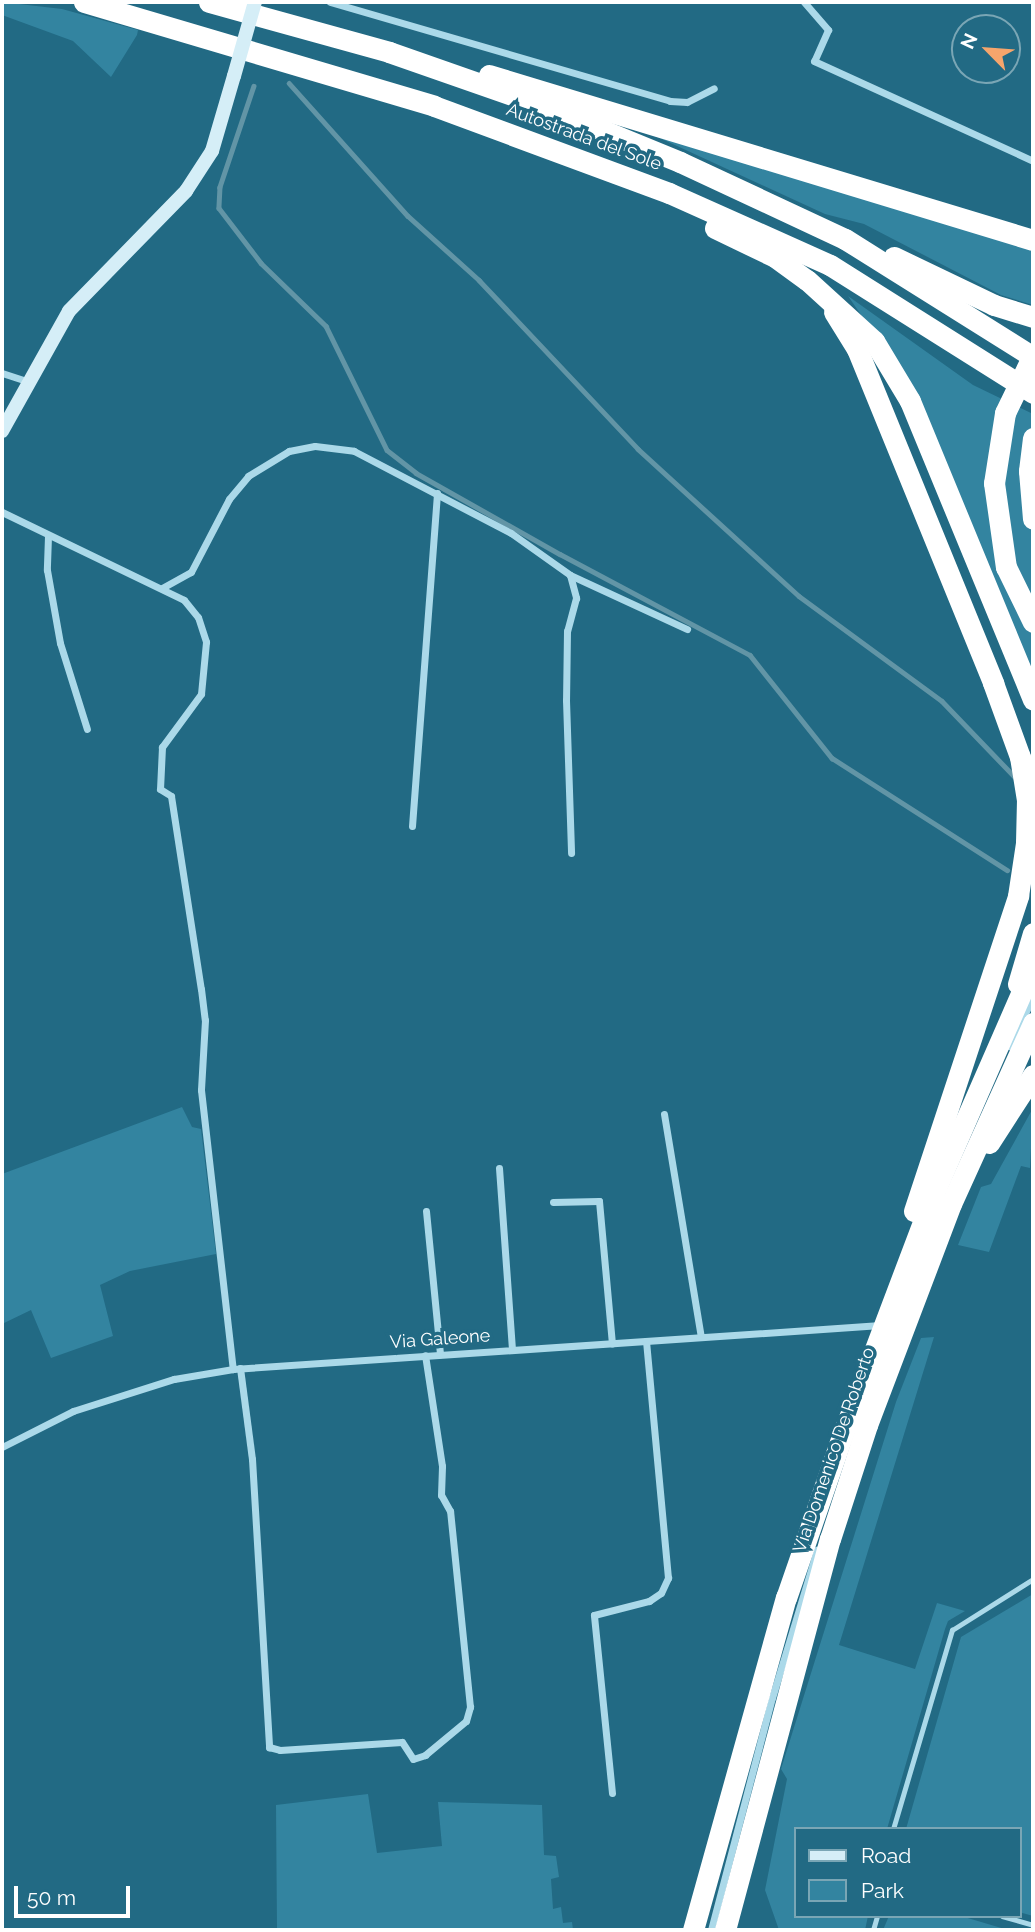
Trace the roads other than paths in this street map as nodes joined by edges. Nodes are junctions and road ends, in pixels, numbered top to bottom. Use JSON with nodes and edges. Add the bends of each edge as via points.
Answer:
{"nodes":[{"id":1,"x":84,"y":2,"type":"edge"},
{"id":2,"x":209,"y":2,"type":"edge"},
{"id":3,"x":255,"y":2,"type":"edge"},
{"id":4,"x":330,"y":2,"type":"edge"},
{"id":5,"x":804,"y":2,"type":"edge"},
{"id":6,"x":388,"y":52,"type":"junction"},
{"id":7,"x":714,"y":88,"type":"dead end"},
{"id":8,"x":559,"y":151,"type":"junction"},
{"id":9,"x":1033,"y":160,"type":"edge"},
{"id":10,"x":845,"y":239,"type":"junction"},
{"id":11,"x":1032,"y":240,"type":"edge"},
{"id":12,"x":820,"y":290,"type":"junction"},
{"id":13,"x":1033,"y":317,"type":"edge"},
{"id":14,"x":1033,"y":356,"type":"edge"},
{"id":15,"x":2,"y":373,"type":"edge"},
{"id":16,"x":26,"y":381,"type":"junction"},
{"id":17,"x":1033,"y":393,"type":"edge"},
{"id":18,"x":2,"y":431,"type":"edge"},
{"id":19,"x":1033,"y":438,"type":"edge"},
{"id":20,"x":437,"y":493,"type":"junction"},
{"id":21,"x":2,"y":512,"type":"edge"},
{"id":22,"x":1033,"y":519,"type":"edge"},
{"id":23,"x":48,"y":536,"type":"junction"},
{"id":24,"x":570,"y":575,"type":"junction"},
{"id":25,"x":162,"y":588,"type":"junction"},
{"id":26,"x":1033,"y":622,"type":"edge"},
{"id":27,"x":687,"y":629,"type":"dead end"},
{"id":28,"x":1033,"y":700,"type":"edge"},
{"id":29,"x":87,"y":729,"type":"dead end"},
{"id":30,"x":412,"y":826,"type":"dead end"},
{"id":31,"x":571,"y":853,"type":"dead end"},
{"id":32,"x":1033,"y":933,"type":"edge"},
{"id":33,"x":1033,"y":966,"type":"edge"},
{"id":34,"x":1033,"y":997,"type":"edge"},
{"id":35,"x":1033,"y":1023,"type":"edge"},
{"id":36,"x":1004,"y":1032,"type":"junction"},
{"id":37,"x":1033,"y":1075,"type":"edge"},
{"id":38,"x":664,"y":1114,"type":"dead end"},
{"id":39,"x":499,"y":1168,"type":"dead end"},
{"id":40,"x":553,"y":1202,"type":"dead end"},
{"id":41,"x":951,"y":1204,"type":"junction"},
{"id":42,"x":426,"y":1211,"type":"dead end"},
{"id":43,"x":894,"y":1324,"type":"junction"},
{"id":44,"x":701,"y":1337,"type":"junction"},
{"id":45,"x":646,"y":1341,"type":"junction"},
{"id":46,"x":612,"y":1343,"type":"junction"},
{"id":47,"x":512,"y":1350,"type":"junction"},
{"id":48,"x":440,"y":1354,"type":"junction"},
{"id":49,"x":425,"y":1355,"type":"junction"},
{"id":50,"x":870,"y":1358,"type":"junction"},
{"id":51,"x":236,"y":1368,"type":"junction"},
{"id":52,"x":2,"y":1447,"type":"edge"},
{"id":53,"x":1033,"y":1579,"type":"edge"},
{"id":54,"x":612,"y":1793,"type":"dead end"},
{"id":55,"x":894,"y":1827,"type":"edge"},
{"id":56,"x":1009,"y":1918,"type":"edge"},
{"id":57,"x":1033,"y":1925,"type":"edge"},
{"id":58,"x":693,"y":1930,"type":"edge"},
{"id":59,"x":711,"y":1930,"type":"edge"},
{"id":60,"x":725,"y":1930,"type":"edge"}],
"edges":[{"from":1,"to":8,"type":"highway","name":"Autostrada del Sole","via":[[434,106]]},
{"from":2,"to":6,"type":"highway","name":"Autostrada del Sole"},
{"from":3,"to":16,"type":"street","bridge":true,"via":[[212,151],[186,191],[69,312]]},
{"from":4,"to":7,"type":"street","via":[[670,102],[687,102]]},
{"from":5,"to":9,"type":"street","via":[[828,30],[814,61]]},
{"from":6,"to":10,"type":"highway","name":"Autostrada del Sole","via":[[644,147]]},
{"from":6,"to":11,"type":"highway","via":[[521,82]]},
{"from":8,"to":12,"type":"highway","via":[[775,257]]},
{"from":8,"to":17,"type":"highway","name":"Autostrada del Sole","via":[[669,193],[830,265]]},
{"from":10,"to":13,"type":"highway","via":[[928,270],[994,305]]},
{"from":10,"to":14,"type":"highway","name":"Autostrada del Sole"},
{"from":12,"to":28,"type":"highway","via":[[874,341],[909,401]]},
{"from":12,"to":50,"type":"highway","bridge":true,"via":[[857,349],[993,683],[1020,757],[1027,800],[1018,896],[943,1112]]},
{"from":14,"to":26,"type":"highway","bridge":true,"via":[[1005,413],[994,483],[1006,567]]},
{"from":15,"to":16,"type":"street"},
{"from":16,"to":18,"type":"street"},
{"from":19,"to":22,"type":"highway","via":[[1029,471]]},
{"from":20,"to":24,"type":"street","via":[[511,533]]},
{"from":20,"to":25,"type":"street","via":[[354,451],[315,446],[289,451],[248,476],[229,499],[191,572]]},
{"from":20,"to":30,"type":"street"},
{"from":21,"to":23,"type":"street"},
{"from":23,"to":25,"type":"street"},
{"from":23,"to":29,"type":"street","via":[[47,570],[60,643]]},
{"from":24,"to":27,"type":"street"},
{"from":24,"to":31,"type":"street","via":[[576,598],[568,631],[566,699]]},
{"from":25,"to":51,"type":"street","via":[[184,600],[198,617],[206,642],[201,694],[162,747],[160,789],[171,796],[201,989],[205,1020],[201,1090]]},
{"from":32,"to":36,"type":"highway","bridge":true},
{"from":33,"to":36,"type":"highway","bridge":true},
{"from":34,"to":43,"type":"street","name":"Via Domenico De Roberto","via":[[925,1240]]},
{"from":35,"to":41,"type":"highway"},
{"from":36,"to":50,"type":"highway","bridge":true,"via":[[933,1195]]},
{"from":37,"to":41,"type":"highway"},
{"from":38,"to":44,"type":"street"},
{"from":39,"to":47,"type":"street"},
{"from":40,"to":46,"type":"street","via":[[599,1201]]},
{"from":41,"to":60,"type":"highway","via":[[867,1425],[830,1539]]},
{"from":42,"to":48,"type":"street"},
{"from":43,"to":44,"type":"street","name":"Via Galeone"},
{"from":43,"to":59,"type":"street","name":"Via Domenico De Roberto","via":[[800,1602]]},
{"from":44,"to":45,"type":"street","name":"Via Galeone"},
{"from":45,"to":46,"type":"street","name":"Via Galeone"},
{"from":45,"to":54,"type":"street","via":[[668,1578],[661,1593],[649,1601],[594,1615]]},
{"from":46,"to":47,"type":"street","name":"Via Galeone"},
{"from":47,"to":48,"type":"street","name":"Via Galeone"},
{"from":48,"to":49,"type":"street","name":"Via Galeone"},
{"from":49,"to":51,"type":"street","name":"Via Galeone"},
{"from":49,"to":51,"type":"street","via":[[442,1466],[441,1495],[450,1511],[470,1707],[466,1721],[425,1755],[413,1759],[402,1742],[280,1750],[267,1743],[252,1459]]},
{"from":50,"to":58,"type":"highway","bridge":true,"via":[[786,1598]]},
{"from":51,"to":52,"type":"street","name":"Via Galeone","via":[[173,1379],[73,1411]]},
{"from":53,"to":55,"type":"lane","via":[[952,1630]]},
{"from":56,"to":57,"type":"lane"}]}
